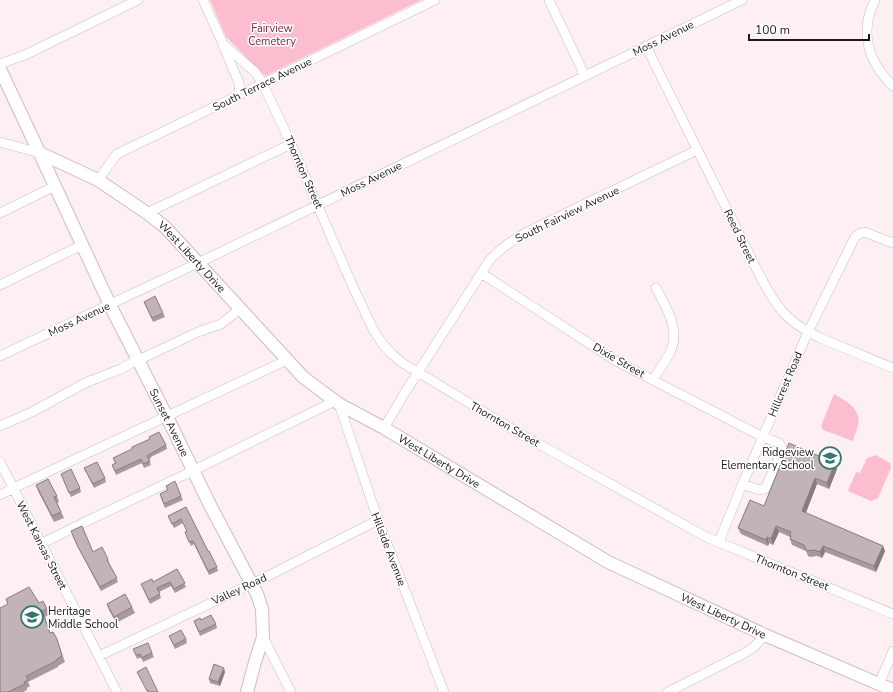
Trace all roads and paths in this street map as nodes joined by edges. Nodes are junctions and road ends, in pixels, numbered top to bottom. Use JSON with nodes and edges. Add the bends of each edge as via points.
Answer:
{"nodes":[{"id":1,"x":138,"y":0,"type":"edge"},
{"id":2,"x":203,"y":0,"type":"edge"},
{"id":3,"x":435,"y":0,"type":"edge"},
{"id":4,"x":549,"y":0,"type":"edge"},
{"id":5,"x":742,"y":0,"type":"edge"},
{"id":6,"x":875,"y":0,"type":"edge"},
{"id":7,"x":223,"y":44,"type":"junction"},
{"id":8,"x":646,"y":46,"type":"junction"},
{"id":9,"x":0,"y":64,"type":"edge"},
{"id":10,"x":0,"y":69,"type":"edge"},
{"id":11,"x":585,"y":76,"type":"junction"},
{"id":12,"x":263,"y":84,"type":"junction"},
{"id":13,"x":893,"y":86,"type":"edge"},
{"id":14,"x":240,"y":95,"type":"junction"},
{"id":15,"x":2,"y":143,"type":"edge"},
{"id":16,"x":292,"y":144,"type":"junction"},
{"id":17,"x":697,"y":150,"type":"junction"},
{"id":18,"x":40,"y":153,"type":"junction"},
{"id":19,"x":98,"y":180,"type":"junction"},
{"id":20,"x":55,"y":186,"type":"junction"},
{"id":21,"x":318,"y":205,"type":"junction"},
{"id":22,"x":0,"y":213,"type":"edge"},
{"id":23,"x":147,"y":213,"type":"junction"},
{"id":24,"x":893,"y":243,"type":"edge"},
{"id":25,"x":82,"y":245,"type":"junction"},
{"id":26,"x":198,"y":263,"type":"junction"},
{"id":27,"x":481,"y":273,"type":"junction"},
{"id":28,"x":0,"y":285,"type":"edge"},
{"id":29,"x":656,"y":288,"type":"dead end"},
{"id":30,"x":110,"y":305,"type":"junction"},
{"id":31,"x":240,"y":308,"type":"junction"},
{"id":32,"x":808,"y":332,"type":"junction"},
{"id":33,"x":0,"y":356,"type":"edge"},
{"id":34,"x":137,"y":360,"type":"junction"},
{"id":35,"x":287,"y":360,"type":"junction"},
{"id":36,"x":893,"y":368,"type":"edge"},
{"id":37,"x":418,"y":372,"type":"junction"},
{"id":38,"x":653,"y":380,"type":"junction"},
{"id":39,"x":337,"y":402,"type":"junction"},
{"id":40,"x":166,"y":416,"type":"junction"},
{"id":41,"x":0,"y":426,"type":"edge"},
{"id":42,"x":384,"y":428,"type":"junction"},
{"id":43,"x":763,"y":437,"type":"junction"},
{"id":44,"x":0,"y":462,"type":"edge"},
{"id":45,"x":192,"y":471,"type":"junction"},
{"id":46,"x":743,"y":484,"type":"junction"},
{"id":47,"x":13,"y":488,"type":"junction"},
{"id":48,"x":0,"y":495,"type":"edge"},
{"id":49,"x":378,"y":520,"type":"junction"},
{"id":50,"x":41,"y":542,"type":"junction"},
{"id":51,"x":719,"y":542,"type":"junction"},
{"id":52,"x":251,"y":584,"type":"junction"},
{"id":53,"x":893,"y":614,"type":"edge"},
{"id":54,"x":765,"y":635,"type":"junction"},
{"id":55,"x":263,"y":637,"type":"junction"},
{"id":56,"x":893,"y":651,"type":"edge"},
{"id":57,"x":99,"y":656,"type":"junction"},
{"id":58,"x":879,"y":684,"type":"junction"},
{"id":59,"x":893,"y":690,"type":"edge"},
{"id":60,"x":117,"y":692,"type":"edge"},
{"id":61,"x":247,"y":692,"type":"edge"},
{"id":62,"x":291,"y":692,"type":"edge"},
{"id":63,"x":444,"y":692,"type":"edge"},
{"id":64,"x":668,"y":692,"type":"edge"}],
"edges":[{"from":1,"to":9,"type":"street","via":[[27,54]]},
{"from":2,"to":7,"type":"street"},
{"from":3,"to":12,"type":"street","name":"South Terrace Avenue"},
{"from":4,"to":11,"type":"street"},
{"from":5,"to":8,"type":"street","name":"Moss Avenue"},
{"from":6,"to":13,"type":"street","via":[[868,20],[868,42],[879,71]]},
{"from":7,"to":12,"type":"street","name":"Thornton Street","via":[[256,72]]},
{"from":7,"to":14,"type":"street","via":[[239,83]]},
{"from":8,"to":11,"type":"street","name":"Moss Avenue"},
{"from":8,"to":17,"type":"street","name":"Reed Street"},
{"from":10,"to":18,"type":"main road","name":"Sunset Avenue"},
{"from":11,"to":21,"type":"street","name":"Moss Avenue"},
{"from":12,"to":14,"type":"street","name":"South Terrace Avenue"},
{"from":12,"to":16,"type":"street","name":"Thornton Street"},
{"from":14,"to":19,"type":"street","name":"South Terrace Avenue","via":[[117,154]]},
{"from":15,"to":18,"type":"street"},
{"from":16,"to":21,"type":"street","name":"Thornton Street"},
{"from":16,"to":23,"type":"street"},
{"from":17,"to":27,"type":"street","name":"South Fairview Avenue","via":[[526,232],[497,252]]},
{"from":17,"to":32,"type":"street","name":"Reed Street","via":[[770,296],[787,316]]},
{"from":18,"to":19,"type":"main road","name":"West Liberty Drive"},
{"from":18,"to":20,"type":"main road","name":"Sunset Avenue"},
{"from":19,"to":23,"type":"main road","name":"West Liberty Drive"},
{"from":20,"to":22,"type":"street"},
{"from":20,"to":25,"type":"main road","name":"Sunset Avenue"},
{"from":21,"to":26,"type":"street","name":"Moss Avenue"},
{"from":21,"to":37,"type":"street","name":"Thornton Street","via":[[374,331],[392,354]]},
{"from":23,"to":26,"type":"main road","name":"West Liberty Drive","via":[[165,227]]},
{"from":24,"to":32,"type":"street","name":"Hillcrest Road","via":[[864,232],[855,237]]},
{"from":25,"to":28,"type":"street"},
{"from":25,"to":30,"type":"main road","name":"Sunset Avenue"},
{"from":26,"to":30,"type":"street","name":"Moss Avenue"},
{"from":26,"to":31,"type":"main road","name":"West Liberty Drive"},
{"from":27,"to":37,"type":"street","name":"South Fairview Avenue"},
{"from":27,"to":38,"type":"street","name":"Dixie Street","via":[[616,361]]},
{"from":29,"to":38,"type":"street","via":[[671,318],[674,340]]},
{"from":30,"to":33,"type":"street","name":"Moss Avenue"},
{"from":30,"to":34,"type":"main road","name":"Sunset Avenue"},
{"from":31,"to":34,"type":"street","via":[[221,324]]},
{"from":31,"to":35,"type":"main road","name":"West Liberty Drive"},
{"from":32,"to":36,"type":"street","name":"Reed Street"},
{"from":32,"to":43,"type":"street","name":"Hillcrest Road"},
{"from":34,"to":40,"type":"main road","name":"Sunset Avenue"},
{"from":34,"to":41,"type":"street"},
{"from":35,"to":39,"type":"main road","name":"West Liberty Drive","via":[[303,377]]},
{"from":35,"to":40,"type":"street"},
{"from":37,"to":42,"type":"street","name":"South Fairview Avenue"},
{"from":37,"to":51,"type":"street","name":"Thornton Street","via":[[526,437]]},
{"from":38,"to":43,"type":"street","name":"Dixie Street"},
{"from":39,"to":42,"type":"main road","name":"West Liberty Drive"},
{"from":39,"to":45,"type":"street"},
{"from":39,"to":49,"type":"street","name":"Hillside Avenue"},
{"from":40,"to":45,"type":"main road","name":"Sunset Avenue"},
{"from":40,"to":47,"type":"street"},
{"from":42,"to":54,"type":"main road","name":"West Liberty Drive","via":[[608,562]]},
{"from":43,"to":46,"type":"street","name":"Hillcrest Road"},
{"from":43,"to":46,"type":"street","name":"Dixie Street","via":[[779,443],[783,449],[765,488],[759,490]]},
{"from":44,"to":47,"type":"street","name":"West Kansas Street"},
{"from":45,"to":50,"type":"street"},
{"from":45,"to":52,"type":"main road","name":"Sunset Avenue"},
{"from":46,"to":51,"type":"street","name":"Hillcrest Road"},
{"from":47,"to":48,"type":"street"},
{"from":47,"to":50,"type":"street","name":"West Kansas Street"},
{"from":49,"to":52,"type":"street","name":"Valley Road"},
{"from":49,"to":63,"type":"street","name":"Hillside Avenue"},
{"from":50,"to":57,"type":"street","name":"West Kansas Street"},
{"from":51,"to":53,"type":"street","name":"Thornton Street"},
{"from":52,"to":55,"type":"main road","name":"Sunset Avenue","via":[[262,609]]},
{"from":52,"to":57,"type":"street","name":"Valley Road"},
{"from":54,"to":58,"type":"main road","name":"West Liberty Drive"},
{"from":54,"to":64,"type":"street","via":[[754,648]]},
{"from":55,"to":61,"type":"main road"},
{"from":55,"to":62,"type":"street","name":"Sunset Avenue"},
{"from":56,"to":58,"type":"street"},
{"from":57,"to":60,"type":"street","name":"West Kansas Street"},
{"from":58,"to":59,"type":"main road","name":"West Liberty Drive"}]}
